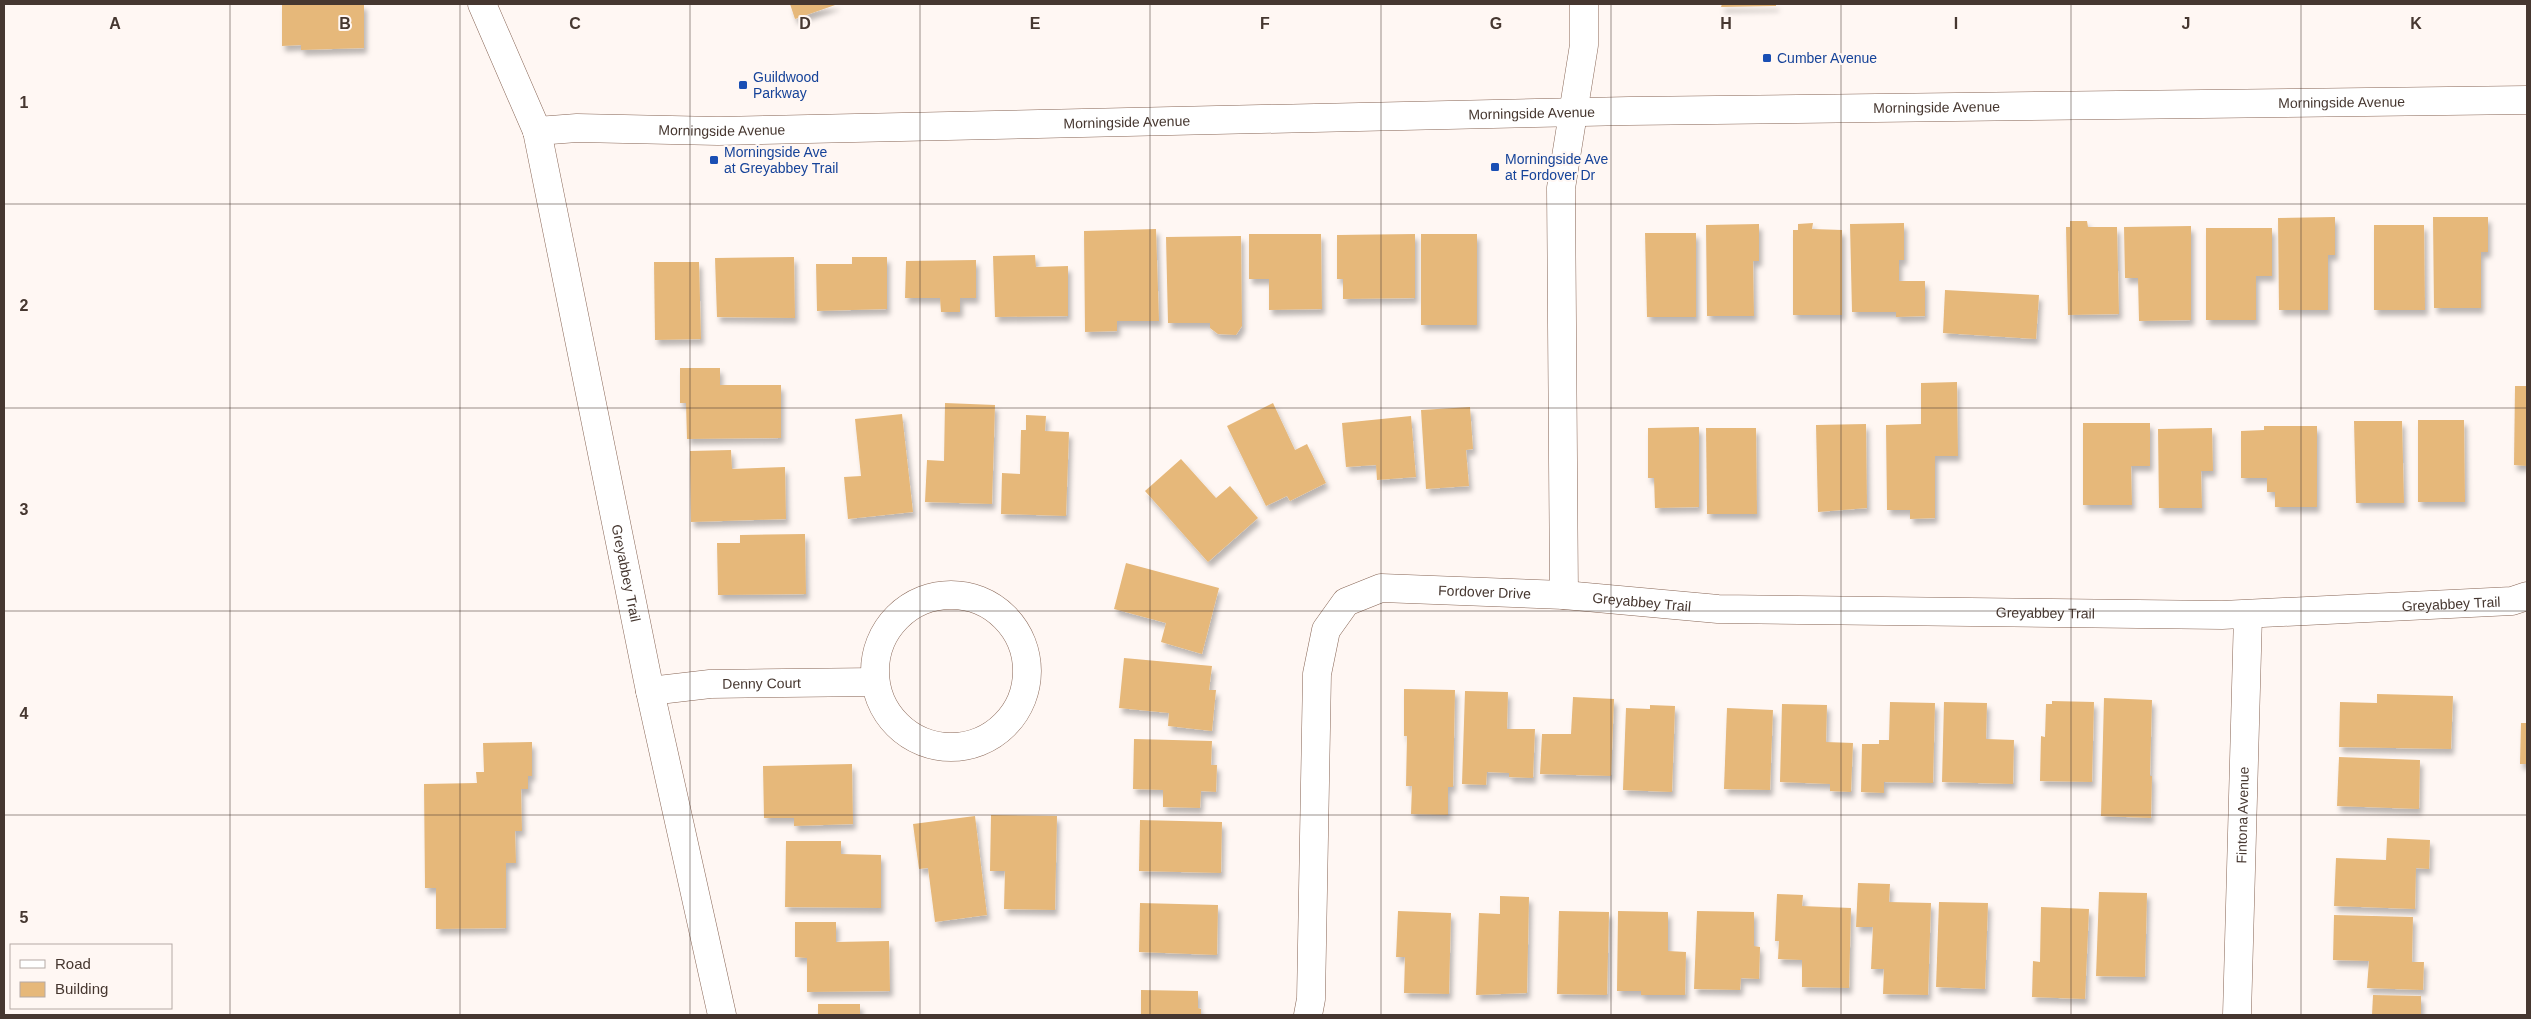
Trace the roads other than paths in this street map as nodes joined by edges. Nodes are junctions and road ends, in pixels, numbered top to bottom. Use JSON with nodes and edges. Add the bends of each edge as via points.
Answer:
{"nodes":[{"id":1,"x":482,"y":4,"type":"edge"},
{"id":2,"x":1584,"y":4,"type":"edge"},
{"id":3,"x":2527,"y":100,"type":"edge"},
{"id":4,"x":1574,"y":113,"type":"junction"},
{"id":5,"x":537,"y":131,"type":"junction"},
{"id":6,"x":1564,"y":595,"type":"junction"},
{"id":7,"x":2527,"y":596,"type":"edge"},
{"id":8,"x":2248,"y":615,"type":"junction"},
{"id":9,"x":875,"y":682,"type":"junction"},
{"id":10,"x":650,"y":691,"type":"junction"},
{"id":11,"x":722,"y":1015,"type":"edge"},
{"id":12,"x":1308,"y":1015,"type":"edge"},
{"id":13,"x":2237,"y":1015,"type":"edge"}],
"edges":[{"from":1,"to":5,"type":"street"},
{"from":2,"to":4,"type":"street","via":[[1584,44]]},
{"from":3,"to":4,"type":"street","name":"Morningside Avenue"},
{"from":4,"to":5,"type":"street","name":"Morningside Avenue","via":[[718,131],[576,128]]},
{"from":4,"to":6,"type":"street","via":[[1561,188]]},
{"from":5,"to":10,"type":"street","name":"Greyabbey Trail"},
{"from":6,"to":8,"type":"street","name":"Greyabbey Trail","via":[[1718,609]]},
{"from":6,"to":12,"type":"street","name":"Fordover Drive","via":[[1381,588],[1346,602],[1326,630],[1317,674],[1311,999]]},
{"from":7,"to":8,"type":"street","name":"Greyabbey Trail","via":[[2512,601]]},
{"from":8,"to":13,"type":"street","name":"Fintona Avenue"},
{"from":9,"to":9,"type":"street","via":[[886,713],[904,733],[928,745],[954,749],[980,742],[1002,728],[1018,707],[1027,682],[1026,655],[1017,632],[1002,614],[982,601],[958,595],[934,596],[912,606],[894,621],[880,641],[874,664]]},
{"from":9,"to":10,"type":"street","name":"Denny Court","via":[[710,684]]},
{"from":10,"to":11,"type":"street","name":"Greyabbey Trail"}]}
